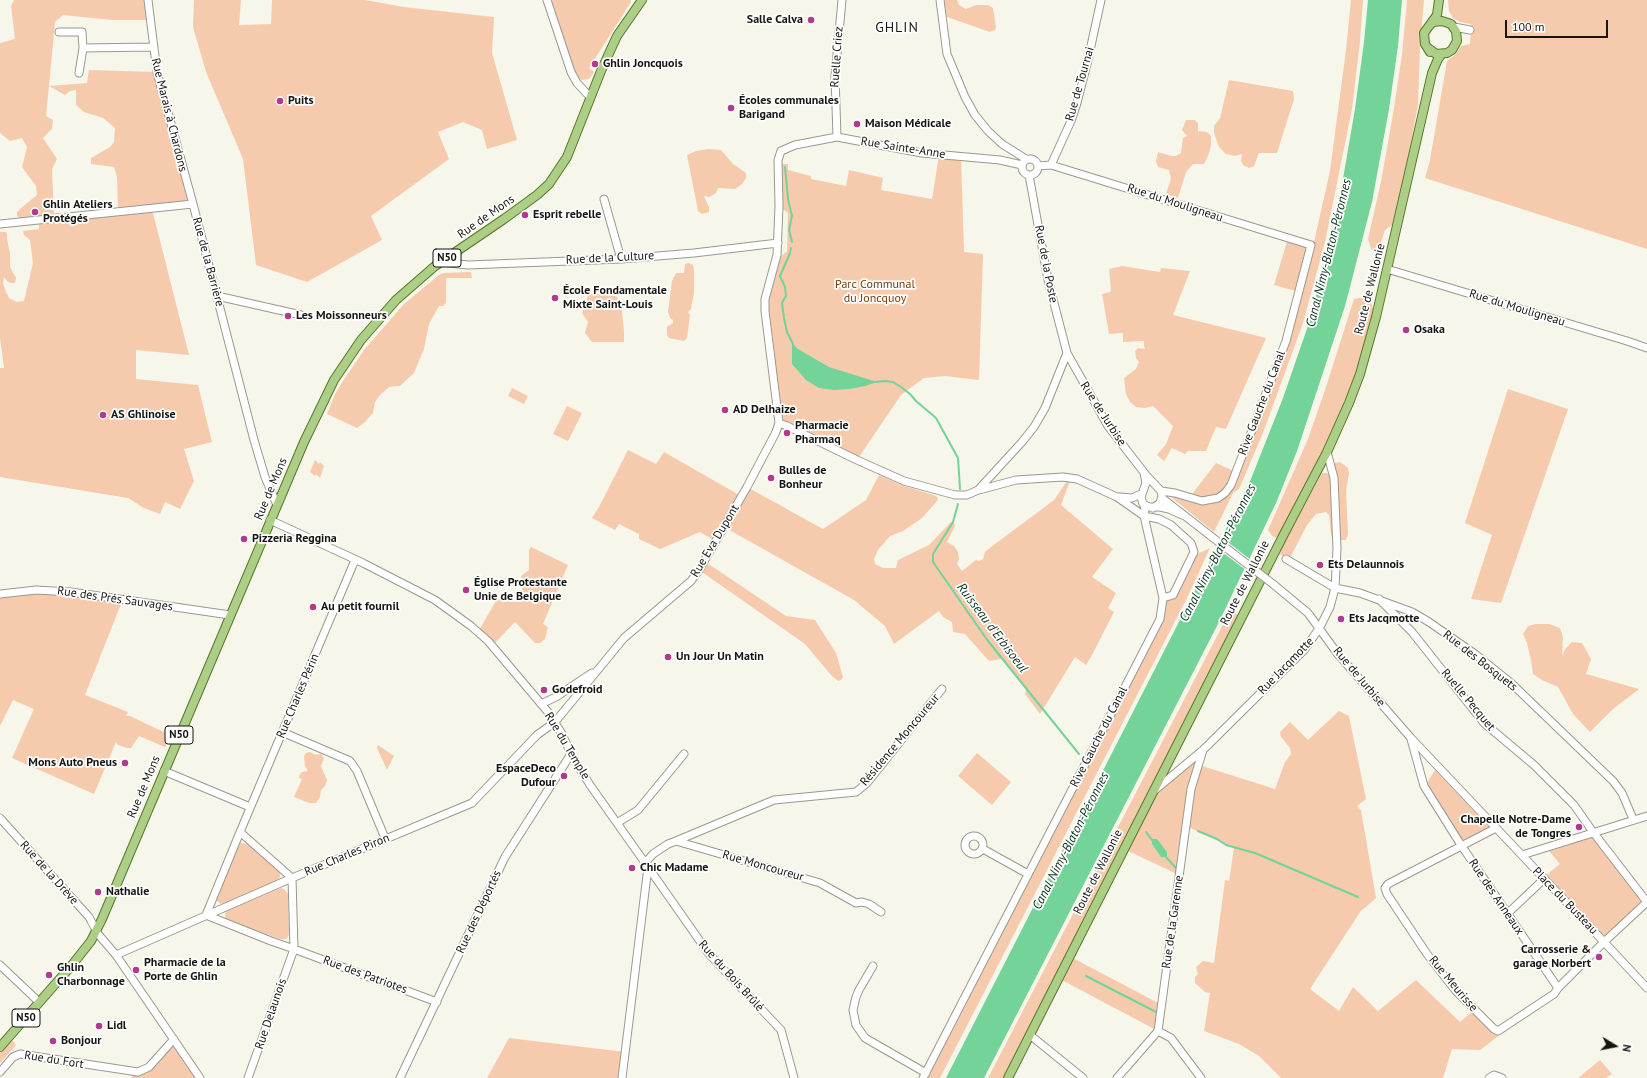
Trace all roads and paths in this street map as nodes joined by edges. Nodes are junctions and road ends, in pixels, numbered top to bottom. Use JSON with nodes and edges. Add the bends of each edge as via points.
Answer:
{"nodes":[{"id":1,"x":148,"y":0,"type":"edge"},
{"id":2,"x":547,"y":0,"type":"edge"},
{"id":3,"x":642,"y":0,"type":"edge"},
{"id":4,"x":842,"y":0,"type":"edge"},
{"id":5,"x":940,"y":0,"type":"edge"},
{"id":6,"x":1101,"y":0,"type":"edge"},
{"id":7,"x":1439,"y":0,"type":"edge"},
{"id":8,"x":1430,"y":25,"type":"junction"},
{"id":9,"x":1452,"y":26,"type":"junction"},
{"id":10,"x":60,"y":32,"type":"dead end"},
{"id":11,"x":1457,"y":36,"type":"junction"},
{"id":12,"x":153,"y":47,"type":"junction"},
{"id":13,"x":83,"y":48,"type":"junction"},
{"id":14,"x":1428,"y":48,"type":"junction"},
{"id":15,"x":1442,"y":54,"type":"junction"},
{"id":16,"x":79,"y":73,"type":"dead end"},
{"id":17,"x":1432,"y":73,"type":"junction"},
{"id":18,"x":590,"y":97,"type":"junction"},
{"id":19,"x":837,"y":137,"type":"junction"},
{"id":20,"x":1024,"y":162,"type":"junction"},
{"id":21,"x":1051,"y":165,"type":"junction"},
{"id":22,"x":1038,"y":166,"type":"junction"},
{"id":23,"x":1029,"y":175,"type":"junction"},
{"id":24,"x":604,"y":199,"type":"dead end"},
{"id":25,"x":193,"y":204,"type":"junction"},
{"id":26,"x":0,"y":224,"type":"edge"},
{"id":27,"x":778,"y":243,"type":"junction"},
{"id":28,"x":1311,"y":245,"type":"joint"},
{"id":29,"x":620,"y":259,"type":"junction"},
{"id":30,"x":441,"y":262,"type":"junction"},
{"id":31,"x":1387,"y":269,"type":"junction"},
{"id":32,"x":217,"y":296,"type":"junction"},
{"id":33,"x":301,"y":315,"type":"dead end"},
{"id":34,"x":1647,"y":348,"type":"edge"},
{"id":35,"x":1066,"y":353,"type":"junction"},
{"id":36,"x":778,"y":423,"type":"junction"},
{"id":37,"x":1327,"y":452,"type":"junction"},
{"id":38,"x":1144,"y":473,"type":"junction"},
{"id":39,"x":978,"y":490,"type":"junction"},
{"id":40,"x":1142,"y":492,"type":"junction"},
{"id":41,"x":1160,"y":492,"type":"junction"},
{"id":42,"x":1116,"y":497,"type":"junction"},
{"id":43,"x":277,"y":505,"type":"junction"},
{"id":44,"x":1145,"y":506,"type":"junction"},
{"id":45,"x":1153,"y":508,"type":"junction"},
{"id":46,"x":1182,"y":515,"type":"junction"},
{"id":47,"x":1144,"y":516,"type":"junction"},
{"id":48,"x":270,"y":520,"type":"junction"},
{"id":49,"x":1286,"y":558,"type":"dead end"},
{"id":50,"x":355,"y":560,"type":"junction"},
{"id":51,"x":1335,"y":588,"type":"junction"},
{"id":52,"x":0,"y":594,"type":"edge"},
{"id":53,"x":1163,"y":598,"type":"junction"},
{"id":54,"x":1380,"y":599,"type":"junction"},
{"id":55,"x":230,"y":615,"type":"junction"},
{"id":56,"x":1320,"y":628,"type":"junction"},
{"id":57,"x":599,"y":668,"type":"junction"},
{"id":58,"x":942,"y":689,"type":"dead end"},
{"id":59,"x":541,"y":704,"type":"junction"},
{"id":60,"x":555,"y":722,"type":"junction"},
{"id":61,"x":282,"y":732,"type":"junction"},
{"id":62,"x":1410,"y":737,"type":"junction"},
{"id":63,"x":1203,"y":750,"type":"junction"},
{"id":64,"x":571,"y":754,"type":"junction"},
{"id":65,"x":684,"y":754,"type":"dead end"},
{"id":66,"x":164,"y":771,"type":"junction"},
{"id":67,"x":1153,"y":792,"type":"junction"},
{"id":68,"x":250,"y":807,"type":"junction"},
{"id":69,"x":1647,"y":816,"type":"edge"},
{"id":70,"x":0,"y":818,"type":"edge"},
{"id":71,"x":1633,"y":819,"type":"junction"},
{"id":72,"x":617,"y":823,"type":"junction"},
{"id":73,"x":1496,"y":828,"type":"junction"},
{"id":74,"x":240,"y":832,"type":"junction"},
{"id":75,"x":1593,"y":832,"type":"junction"},
{"id":76,"x":385,"y":838,"type":"junction"},
{"id":77,"x":676,"y":841,"type":"junction"},
{"id":78,"x":1461,"y":846,"type":"junction"},
{"id":79,"x":982,"y":849,"type":"dead end"},
{"id":80,"x":1522,"y":855,"type":"junction"},
{"id":81,"x":646,"y":865,"type":"junction"},
{"id":82,"x":1028,"y":874,"type":"junction"},
{"id":83,"x":292,"y":878,"type":"junction"},
{"id":84,"x":1544,"y":879,"type":"junction"},
{"id":85,"x":881,"y":912,"type":"dead end"},
{"id":86,"x":1507,"y":914,"type":"junction"},
{"id":87,"x":206,"y":915,"type":"junction"},
{"id":88,"x":96,"y":928,"type":"junction"},
{"id":89,"x":90,"y":941,"type":"junction"},
{"id":90,"x":1604,"y":942,"type":"junction"},
{"id":91,"x":294,"y":949,"type":"junction"},
{"id":92,"x":116,"y":955,"type":"junction"},
{"id":93,"x":0,"y":965,"type":"edge"},
{"id":94,"x":874,"y":966,"type":"dead end"},
{"id":95,"x":1558,"y":988,"type":"junction"},
{"id":96,"x":1647,"y":988,"type":"edge"},
{"id":97,"x":39,"y":1002,"type":"junction"},
{"id":98,"x":436,"y":1002,"type":"junction"},
{"id":99,"x":1158,"y":1031,"type":"junction"},
{"id":100,"x":1030,"y":1035,"type":"junction"},
{"id":101,"x":174,"y":1039,"type":"junction"},
{"id":102,"x":0,"y":1047,"type":"edge"},
{"id":103,"x":0,"y":1072,"type":"edge"},
{"id":104,"x":924,"y":1075,"type":"edge"},
{"id":105,"x":200,"y":1078,"type":"edge"},
{"id":106,"x":248,"y":1078,"type":"edge"},
{"id":107,"x":400,"y":1078,"type":"edge"},
{"id":108,"x":622,"y":1078,"type":"edge"},
{"id":109,"x":794,"y":1078,"type":"edge"},
{"id":110,"x":1008,"y":1078,"type":"edge"},
{"id":111,"x":1083,"y":1078,"type":"edge"},
{"id":112,"x":1117,"y":1078,"type":"edge"},
{"id":113,"x":1201,"y":1078,"type":"edge"},
{"id":114,"x":1489,"y":1078,"type":"edge"},
{"id":115,"x":1502,"y":1078,"type":"edge"}],
"edges":[{"from":1,"to":12,"type":"street","name":"Rue Marais à Chardons"},
{"from":2,"to":18,"type":"street","via":[[571,72]]},
{"from":3,"to":18,"type":"main road","name":"Rue de Mons","number":"N50","via":[[617,36]]},
{"from":4,"to":19,"type":"street","name":"Ruelle Criez","via":[[835,76]]},
{"from":5,"to":20,"type":"street","via":[[947,54],[965,97],[975,116],[988,131]]},
{"from":6,"to":21,"type":"street","name":"Rue de Tournai","via":[[1076,104]]},
{"from":7,"to":8,"type":"main road","via":[[1437,15]]},
{"from":7,"to":9,"type":"main road","via":[[1444,15]]},
{"from":8,"to":9,"type":"main road","via":[[1442,21]]},
{"from":8,"to":14,"type":"main road","via":[[1424,33]]},
{"from":9,"to":11,"type":"main road"},
{"from":9,"to":11,"type":"street","via":[[1470,30]]},
{"from":10,"to":13,"type":"street","via":[[82,32]]},
{"from":11,"to":15,"type":"main road","via":[[1452,50]]},
{"from":12,"to":13,"type":"street"},
{"from":12,"to":25,"type":"street","name":"Rue Marais à Chardons","via":[[162,94]]},
{"from":13,"to":16,"type":"street"},
{"from":14,"to":15,"type":"main road","via":[[1432,52]]},
{"from":14,"to":17,"type":"main road","via":[[1432,59]]},
{"from":15,"to":17,"type":"main road"},
{"from":17,"to":31,"type":"main road","name":"Route de Wallonie"},
{"from":18,"to":30,"type":"main road","name":"Rue de Mons","number":"N50","via":[[567,157],[549,184],[538,195]]},
{"from":19,"to":20,"type":"street","name":"Rue Sainte-Anne","via":[[922,153]]},
{"from":19,"to":27,"type":"street","name":"Rue Sainte-Anne","via":[[781,150],[778,160]]},
{"from":20,"to":22,"type":"street","via":[[1033,159]]},
{"from":20,"to":23,"type":"street","via":[[1024,173]]},
{"from":21,"to":22,"type":"street","name":"Rue du Mouligneau"},
{"from":21,"to":28,"type":"street","name":"Rue du Mouligneau"},
{"from":22,"to":23,"type":"street","via":[[1037,172]]},
{"from":23,"to":35,"type":"street","name":"Rue de la Poste","via":[[1048,280]]},
{"from":24,"to":29,"type":"street"},
{"from":25,"to":26,"type":"street","name":"Rue de la Barrière"},
{"from":25,"to":32,"type":"street","name":"Rue de la Barrière"},
{"from":27,"to":29,"type":"street","name":"Rue de la Culture"},
{"from":27,"to":36,"type":"street","via":[[776,261],[765,299]]},
{"from":28,"to":41,"type":"street","name":"Rive Gauche du Canal","via":[[1286,341],[1231,485],[1226,493],[1218,498],[1202,501],[1175,492]]},
{"from":29,"to":30,"type":"street","name":"Rue de la Culture","via":[[468,264]]},
{"from":30,"to":43,"type":"main road","name":"Rue de Mons","number":"N50","via":[[396,300],[346,361],[318,410]]},
{"from":31,"to":34,"type":"street","name":"Rue du Mouligneau"},
{"from":31,"to":37,"type":"main road","name":"Route de Wallonie","via":[[1360,374]]},
{"from":32,"to":33,"type":"street"},
{"from":32,"to":43,"type":"street","name":"Rue de la Barrière","via":[[264,476]]},
{"from":35,"to":38,"type":"street","name":"Rue de Jurbise","via":[[1108,426]]},
{"from":35,"to":39,"type":"street","via":[[1045,408],[1034,427]]},
{"from":36,"to":39,"type":"street","via":[[904,480],[955,495],[967,495]]},
{"from":36,"to":57,"type":"street","name":"Rue Eva Dupont","via":[[759,466],[695,576],[624,638]]},
{"from":37,"to":51,"type":"street","name":"Rue Jacqmotte","via":[[1334,478],[1337,549]]},
{"from":37,"to":67,"type":"main road","name":"Route de Wallonie"},
{"from":38,"to":40,"type":"street","via":[[1146,483]]},
{"from":38,"to":41,"type":"street","name":"Rue de Jurbise"},
{"from":39,"to":42,"type":"street","via":[[1016,480],[1070,477]]},
{"from":40,"to":41,"type":"street","via":[[1149,486]]},
{"from":40,"to":42,"type":"street","via":[[1126,498]]},
{"from":40,"to":44,"type":"street","via":[[1141,501]]},
{"from":41,"to":45,"type":"street","via":[[1160,503]]},
{"from":41,"to":46,"type":"street","name":"Rue de Jurbise"},
{"from":42,"to":47,"type":"street"},
{"from":43,"to":48,"type":"main road","name":"Rue de Mons","number":"N50"},
{"from":44,"to":45,"type":"street"},
{"from":44,"to":47,"type":"street","name":"Rive Gauche du Canal"},
{"from":45,"to":46,"type":"street","via":[[1169,509]]},
{"from":46,"to":56,"type":"street","name":"Rue de Jurbise","bridge":true,"via":[[1308,613]]},
{"from":47,"to":53,"type":"street","name":"Rive Gauche du Canal"},
{"from":47,"to":53,"type":"street","via":[[1171,525],[1192,543],[1193,547],[1193,556],[1173,595]]},
{"from":48,"to":50,"type":"street","name":"Rue du Temple"},
{"from":48,"to":55,"type":"main road","name":"Rue de Mons","number":"N50"},
{"from":49,"to":51,"type":"street","name":"Rue des Bosquets"},
{"from":50,"to":59,"type":"street","name":"Rue du Temple","via":[[435,600],[466,621],[488,641]]},
{"from":50,"to":61,"type":"street","name":"Rue Charles Périn"},
{"from":51,"to":54,"type":"street","name":"Rue des Bosquets"},
{"from":51,"to":56,"type":"street","name":"Rue Jacqmotte"},
{"from":52,"to":55,"type":"street","name":"Rue des Prés Sauvages","via":[[36,590],[71,592]]},
{"from":53,"to":82,"type":"street","name":"Rive Gauche du Canal","via":[[1160,619]]},
{"from":54,"to":71,"type":"street","name":"Rue des Bosquets","via":[[1429,622],[1511,683],[1613,781],[1622,793]]},
{"from":54,"to":75,"type":"street","name":"Ruelle Pecquet","via":[[1412,632],[1484,723],[1555,785],[1574,805]]},
{"from":55,"to":66,"type":"main road","name":"Rue de Mons","number":"N50"},
{"from":56,"to":62,"type":"street","name":"Rue de Jurbise","via":[[1337,653]]},
{"from":56,"to":63,"type":"street","name":"Rue Jacqmotte","via":[[1305,649]]},
{"from":57,"to":59,"type":"street"},
{"from":57,"to":60,"type":"street","name":"Rue Charles Piron"},
{"from":58,"to":77,"type":"street","name":"Résidence Moncoureur","via":[[867,783],[856,792],[774,800]]},
{"from":59,"to":60,"type":"street","name":"Rue du Temple"},
{"from":60,"to":64,"type":"street","name":"Rue du Temple"},
{"from":60,"to":76,"type":"street","name":"Rue Charles Piron","via":[[537,735],[472,802]]},
{"from":61,"to":68,"type":"street","name":"Rue Charles Périn"},
{"from":61,"to":76,"type":"street","via":[[350,761],[357,771]]},
{"from":62,"to":73,"type":"street","name":"Rue de Jurbise"},
{"from":62,"to":78,"type":"street","name":"Rue des Anneaux","via":[[1424,786]]},
{"from":63,"to":67,"type":"street","name":"Rue Jacqmotte"},
{"from":63,"to":99,"type":"street","name":"Rue de la Garenne","via":[[1191,789]]},
{"from":64,"to":72,"type":"street","name":"Rue du Temple"},
{"from":64,"to":98,"type":"street","name":"Rue des Déportés","via":[[505,857]]},
{"from":65,"to":72,"type":"street","via":[[638,810]]},
{"from":66,"to":68,"type":"street"},
{"from":66,"to":88,"type":"main road","name":"Rue de Mons","number":"N50"},
{"from":67,"to":100,"type":"main road","name":"Route de Wallonie"},
{"from":68,"to":74,"type":"street","name":"Rue Charles Périn"},
{"from":69,"to":71,"type":"street"},
{"from":70,"to":88,"type":"street","name":"Rue de la Drève"},
{"from":71,"to":75,"type":"street"},
{"from":72,"to":81,"type":"street","name":"Rue du Temple"},
{"from":73,"to":78,"type":"street"},
{"from":73,"to":80,"type":"street","name":"Rue de Jurbise"},
{"from":74,"to":83,"type":"street"},
{"from":74,"to":87,"type":"street","name":"Rue Charles Périn"},
{"from":75,"to":80,"type":"street","name":"Place du Busteau"},
{"from":75,"to":90,"type":"street","name":"Place du Busteau","via":[[1647,902]]},
{"from":76,"to":83,"type":"street","name":"Rue Charles Piron"},
{"from":77,"to":81,"type":"street","via":[[653,854]]},
{"from":77,"to":85,"type":"street","name":"Rue Moncoureur","via":[[820,883],[856,903],[869,904]]},
{"from":78,"to":86,"type":"street","name":"Rue des Anneaux"},
{"from":78,"to":95,"type":"street","name":"Rue Meurisse","via":[[1388,884],[1385,888],[1427,954],[1456,991],[1494,1030],[1498,1031],[1554,994]]},
{"from":79,"to":82,"type":"street"},
{"from":80,"to":84,"type":"street","name":"Place du Busteau"},
{"from":81,"to":108,"type":"street"},
{"from":81,"to":109,"type":"street","name":"Rue du Bois Brûlé","via":[[703,946],[781,1030]]},
{"from":82,"to":104,"type":"street","name":"Rive Gauche du Canal"},
{"from":83,"to":87,"type":"street","name":"Rue Charles Piron"},
{"from":83,"to":91,"type":"street"},
{"from":84,"to":86,"type":"street"},
{"from":84,"to":90,"type":"street","name":"Place du Busteau"},
{"from":86,"to":95,"type":"street","name":"Rue des Anneaux"},
{"from":87,"to":91,"type":"street","name":"Rue des Patriotes"},
{"from":87,"to":92,"type":"street","name":"Rue Charles Piron"},
{"from":88,"to":89,"type":"main road","name":"Rue de Mons","number":"N50"},
{"from":88,"to":92,"type":"street","name":"Rue de la Drève"},
{"from":89,"to":92,"type":"street","via":[[101,942]]},
{"from":89,"to":97,"type":"main road","name":"Rue de Mons","number":"N50"},
{"from":90,"to":95,"type":"street","name":"Rue Meurisse"},
{"from":90,"to":96,"type":"street"},
{"from":91,"to":98,"type":"street","name":"Rue des Patriotes"},
{"from":91,"to":106,"type":"street","name":"Rue Delaunois"},
{"from":92,"to":101,"type":"street"},
{"from":93,"to":97,"type":"street"},
{"from":94,"to":104,"type":"street","via":[[856,997],[856,1025],[865,1038]]},
{"from":97,"to":102,"type":"main road","name":"Rue de Mons","number":"N50"},
{"from":98,"to":107,"type":"street","name":"Rue des Déportés"},
{"from":99,"to":112,"type":"street"},
{"from":99,"to":113,"type":"street","via":[[1171,1038]]},
{"from":100,"to":110,"type":"main road","name":"Route de Wallonie"},
{"from":100,"to":111,"type":"street"},
{"from":101,"to":103,"type":"street","name":"Rue du Fort","via":[[149,1067],[138,1072],[20,1054],[13,1057]]},
{"from":101,"to":105,"type":"street"},
{"from":114,"to":115,"type":"street","via":[[1494,1075]]}]}
